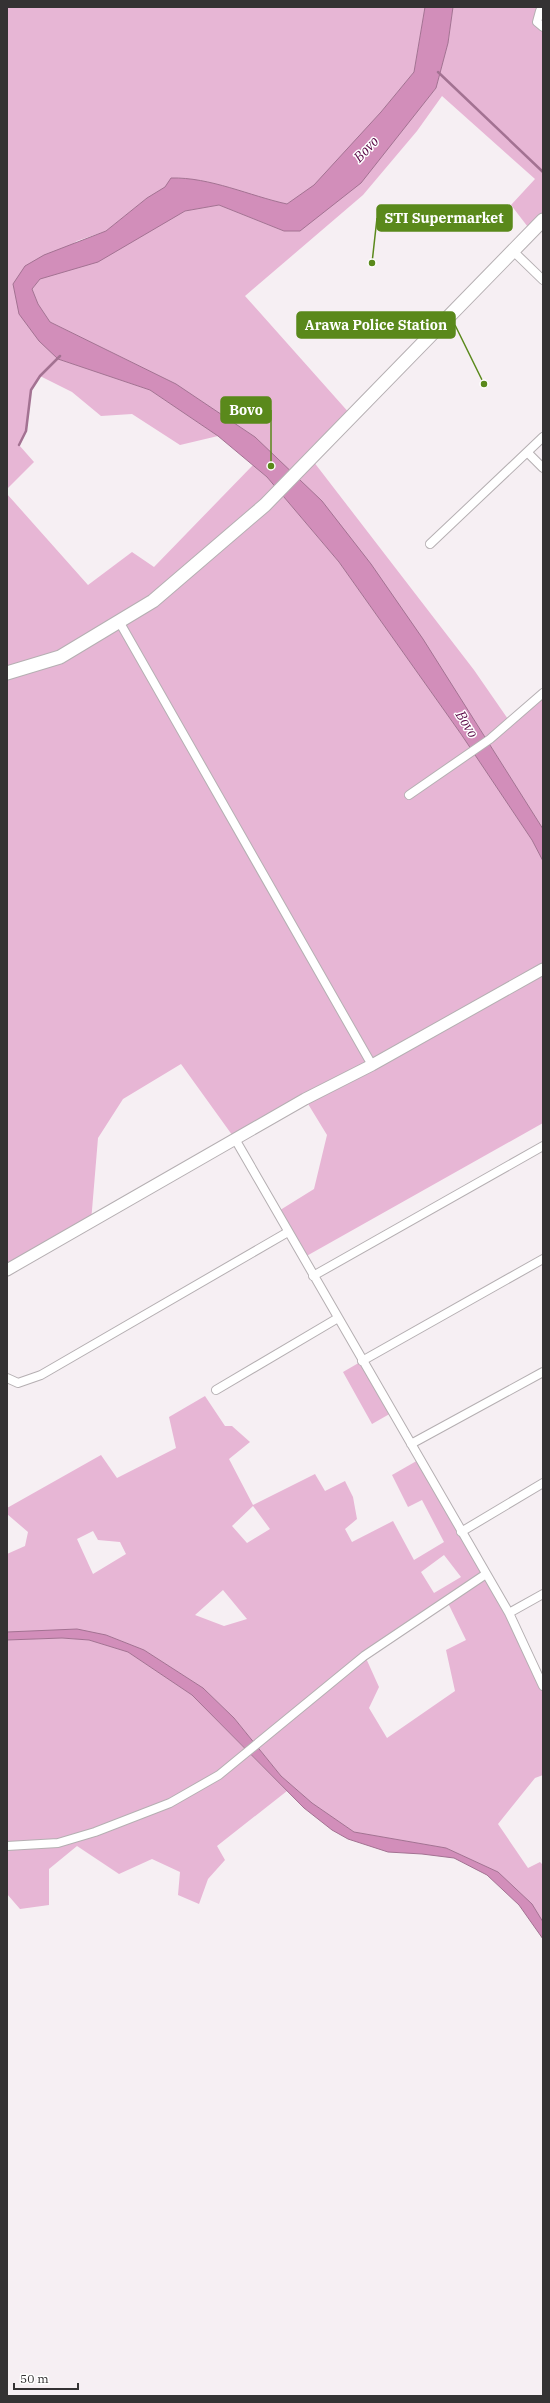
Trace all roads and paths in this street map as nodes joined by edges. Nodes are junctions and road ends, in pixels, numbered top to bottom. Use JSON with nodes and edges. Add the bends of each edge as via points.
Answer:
{"nodes":[{"id":1,"x":543,"y":7,"type":"edge"},
{"id":2,"x":543,"y":27,"type":"edge"},
{"id":3,"x":543,"y":220,"type":"edge"},
{"id":4,"x":512,"y":251,"type":"junction"},
{"id":5,"x":543,"y":280,"type":"edge"},
{"id":6,"x":542,"y":441,"type":"edge"},
{"id":7,"x":528,"y":453,"type":"junction"},
{"id":8,"x":543,"y":468,"type":"edge"},
{"id":9,"x":430,"y":544,"type":"dead end"},
{"id":10,"x":120,"y":622,"type":"junction"},
{"id":11,"x":7,"y":673,"type":"edge"},
{"id":12,"x":543,"y":692,"type":"edge"},
{"id":13,"x":409,"y":795,"type":"dead end"},
{"id":14,"x":543,"y":969,"type":"edge"},
{"id":15,"x":372,"y":1065,"type":"junction"},
{"id":16,"x":235,"y":1139,"type":"junction"},
{"id":17,"x":543,"y":1146,"type":"edge"},
{"id":18,"x":288,"y":1232,"type":"junction"},
{"id":19,"x":543,"y":1259,"type":"edge"},
{"id":20,"x":7,"y":1270,"type":"edge"},
{"id":21,"x":313,"y":1276,"type":"junction"},
{"id":22,"x":338,"y":1318,"type":"junction"},
{"id":23,"x":362,"y":1361,"type":"junction"},
{"id":24,"x":543,"y":1372,"type":"edge"},
{"id":25,"x":7,"y":1378,"type":"edge"},
{"id":26,"x":216,"y":1390,"type":"dead end"},
{"id":27,"x":411,"y":1444,"type":"junction"},
{"id":28,"x":543,"y":1483,"type":"edge"},
{"id":29,"x":461,"y":1532,"type":"junction"},
{"id":30,"x":486,"y":1574,"type":"junction"},
{"id":31,"x":543,"y":1594,"type":"edge"},
{"id":32,"x":509,"y":1613,"type":"junction"},
{"id":33,"x":543,"y":1686,"type":"edge"},
{"id":34,"x":7,"y":1846,"type":"edge"}],
"edges":[{"from":1,"to":2,"type":"street","via":[[537,22]]},
{"from":3,"to":4,"type":"main road"},
{"from":4,"to":5,"type":"street"},
{"from":4,"to":10,"type":"main road","via":[[265,505],[153,601]]},
{"from":6,"to":7,"type":"street"},
{"from":7,"to":8,"type":"street"},
{"from":7,"to":9,"type":"street"},
{"from":10,"to":11,"type":"main road","via":[[60,657]]},
{"from":10,"to":15,"type":"street"},
{"from":12,"to":13,"type":"street","via":[[463,760]]},
{"from":14,"to":15,"type":"street"},
{"from":15,"to":16,"type":"street"},
{"from":16,"to":18,"type":"street"},
{"from":16,"to":20,"type":"street"},
{"from":17,"to":21,"type":"street"},
{"from":18,"to":21,"type":"street"},
{"from":18,"to":25,"type":"street","via":[[41,1375],[18,1383]]},
{"from":19,"to":23,"type":"street"},
{"from":21,"to":22,"type":"street"},
{"from":22,"to":23,"type":"street"},
{"from":22,"to":26,"type":"street"},
{"from":23,"to":27,"type":"street"},
{"from":24,"to":27,"type":"street"},
{"from":27,"to":29,"type":"street"},
{"from":28,"to":29,"type":"street"},
{"from":29,"to":30,"type":"street"},
{"from":30,"to":32,"type":"street"},
{"from":30,"to":34,"type":"street","via":[[364,1656],[219,1775],[170,1803],[144,1815],[58,1843]]},
{"from":31,"to":32,"type":"street"},
{"from":32,"to":33,"type":"street"}]}
